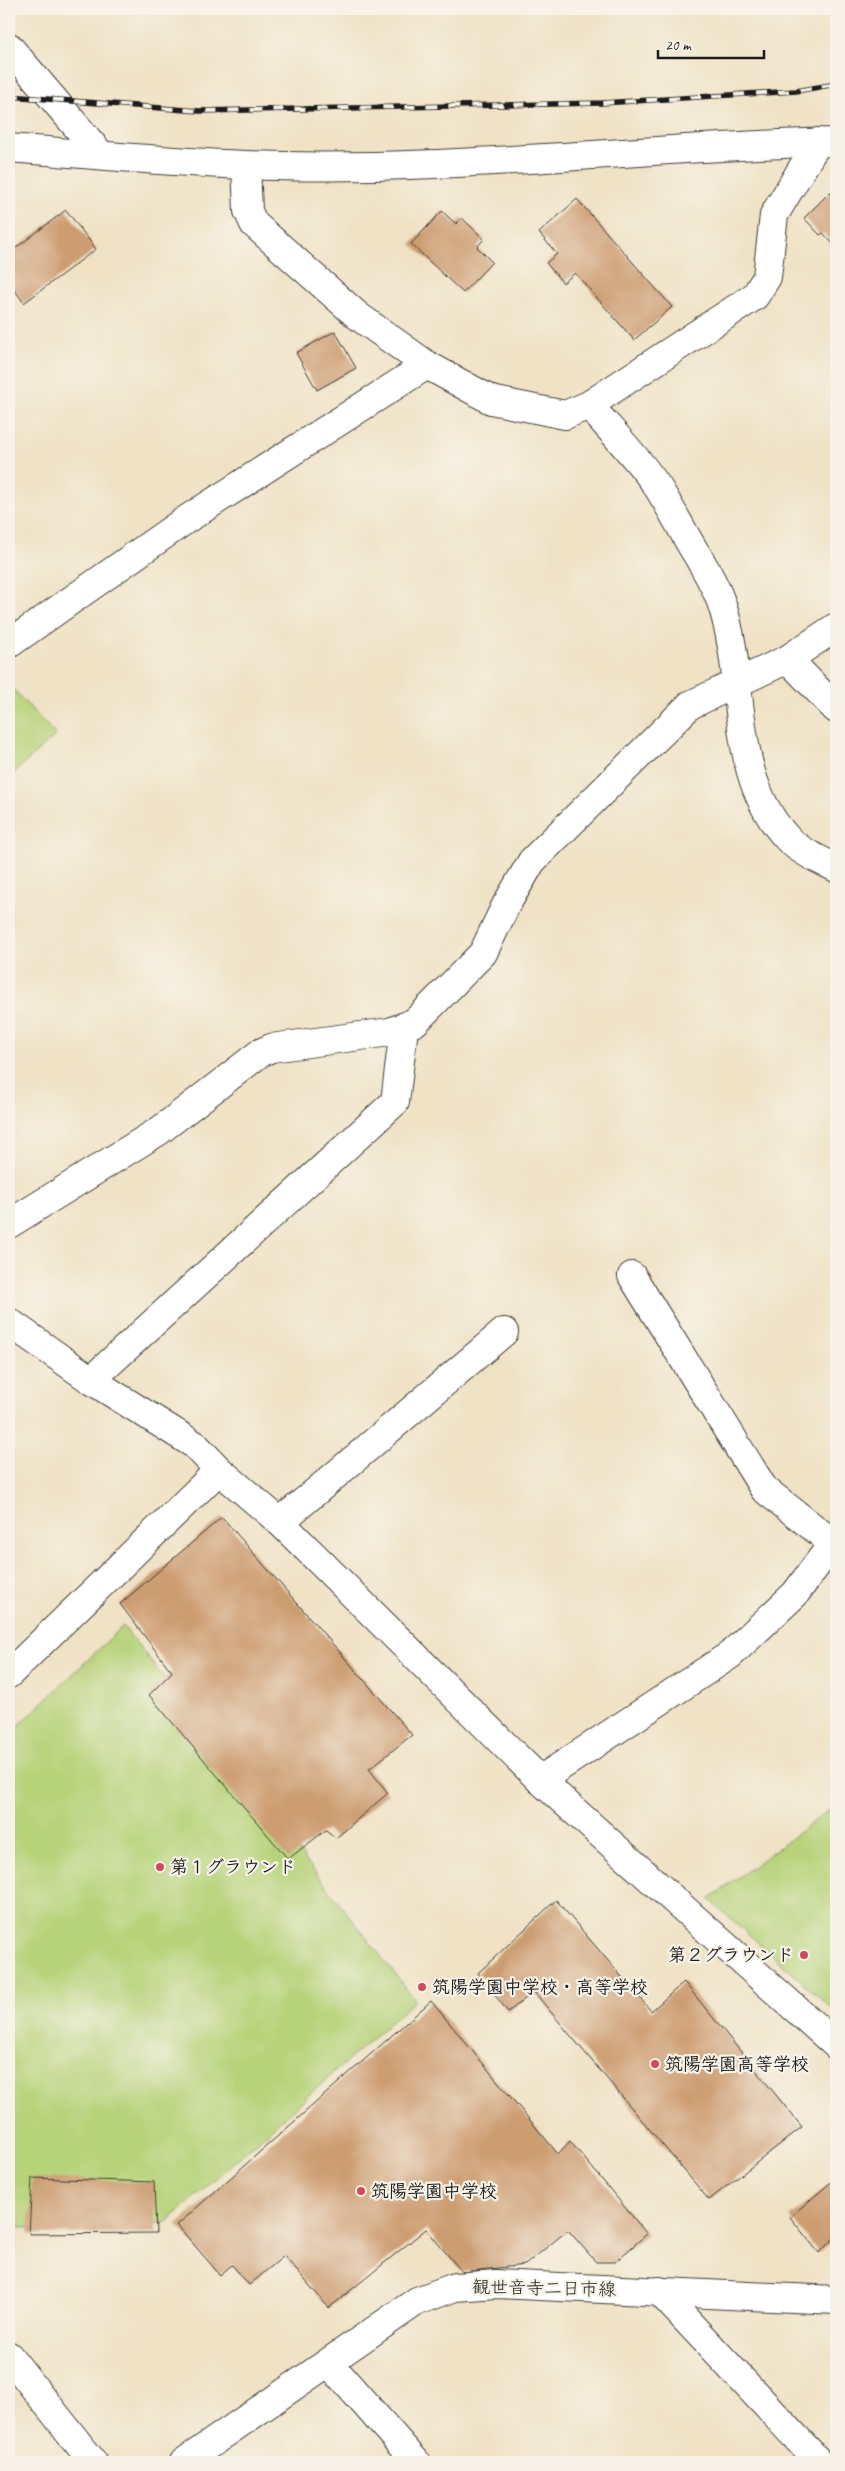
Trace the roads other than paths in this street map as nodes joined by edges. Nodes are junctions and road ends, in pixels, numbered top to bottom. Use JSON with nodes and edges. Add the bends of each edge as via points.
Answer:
{"nodes":[{"id":1,"x":9,"y":47,"type":"edge"},
{"id":2,"x":827,"y":142,"type":"edge"},
{"id":3,"x":9,"y":148,"type":"edge"},
{"id":4,"x":101,"y":155,"type":"junction"},
{"id":5,"x":246,"y":165,"type":"junction"},
{"id":6,"x":427,"y":365,"type":"junction"},
{"id":7,"x":589,"y":405,"type":"junction"},
{"id":8,"x":836,"y":627,"type":"edge"},
{"id":9,"x":9,"y":644,"type":"edge"},
{"id":10,"x":788,"y":659,"type":"junction"},
{"id":11,"x":738,"y":684,"type":"junction"},
{"id":12,"x":836,"y":709,"type":"edge"},
{"id":13,"x":836,"y":868,"type":"edge"},
{"id":14,"x":404,"y":1028,"type":"junction"},
{"id":15,"x":9,"y":1224,"type":"edge"},
{"id":16,"x":632,"y":1276,"type":"dead end"},
{"id":17,"x":9,"y":1322,"type":"edge"},
{"id":18,"x":504,"y":1332,"type":"dead end"},
{"id":19,"x":92,"y":1380,"type":"junction"},
{"id":20,"x":219,"y":1470,"type":"junction"},
{"id":21,"x":280,"y":1522,"type":"junction"},
{"id":22,"x":834,"y":1541,"type":"edge"},
{"id":23,"x":9,"y":1674,"type":"edge"},
{"id":24,"x":540,"y":1780,"type":"junction"},
{"id":25,"x":836,"y":2044,"type":"edge"},
{"id":26,"x":659,"y":2291,"type":"junction"},
{"id":27,"x":836,"y":2300,"type":"edge"},
{"id":28,"x":9,"y":2356,"type":"edge"},
{"id":29,"x":329,"y":2364,"type":"junction"},
{"id":30,"x":93,"y":2462,"type":"edge"},
{"id":31,"x":184,"y":2462,"type":"edge"},
{"id":32,"x":416,"y":2462,"type":"edge"},
{"id":33,"x":819,"y":2462,"type":"edge"}],
"edges":[{"from":1,"to":4,"type":"main road"},
{"from":2,"to":5,"type":"main road","via":[[479,161]]},
{"from":2,"to":7,"type":"main road","via":[[774,215],[767,277],[755,296]]},
{"from":3,"to":4,"type":"main road"},
{"from":4,"to":5,"type":"main road"},
{"from":5,"to":6,"type":"main road","via":[[248,212],[254,224],[358,316]]},
{"from":6,"to":7,"type":"main road","via":[[503,404],[565,415]]},
{"from":6,"to":9,"type":"main road","via":[[184,521]]},
{"from":7,"to":11,"type":"main road","via":[[657,487],[710,577],[733,649]]},
{"from":8,"to":10,"type":"main road"},
{"from":10,"to":11,"type":"main road"},
{"from":10,"to":12,"type":"main road"},
{"from":11,"to":13,"type":"main road","via":[[745,755],[756,788],[772,819],[789,840]]},
{"from":11,"to":14,"type":"main road","via":[[690,705],[532,861],[483,953],[415,1022]]},
{"from":14,"to":15,"type":"main road","via":[[271,1048],[260,1053],[159,1132]]},
{"from":14,"to":19,"type":"main road","via":[[395,1102]]},
{"from":16,"to":22,"type":"main road","via":[[764,1489]]},
{"from":17,"to":19,"type":"main road"},
{"from":18,"to":21,"type":"main road"},
{"from":19,"to":20,"type":"main road","via":[[195,1445]]},
{"from":20,"to":21,"type":"main road"},
{"from":20,"to":23,"type":"main road"},
{"from":21,"to":24,"type":"main road"},
{"from":22,"to":24,"type":"main road","via":[[795,1594],[730,1656]]},
{"from":24,"to":25,"type":"main road"},
{"from":26,"to":27,"type":"main road","name":"観世音寺二日市線"},
{"from":26,"to":29,"type":"main road","name":"観世音寺二日市線","via":[[496,2284],[455,2287],[417,2301]]},
{"from":26,"to":33,"type":"main road"},
{"from":28,"to":30,"type":"main road"},
{"from":29,"to":31,"type":"main road","name":"観世音寺二日市線"},
{"from":29,"to":32,"type":"main road"}]}
